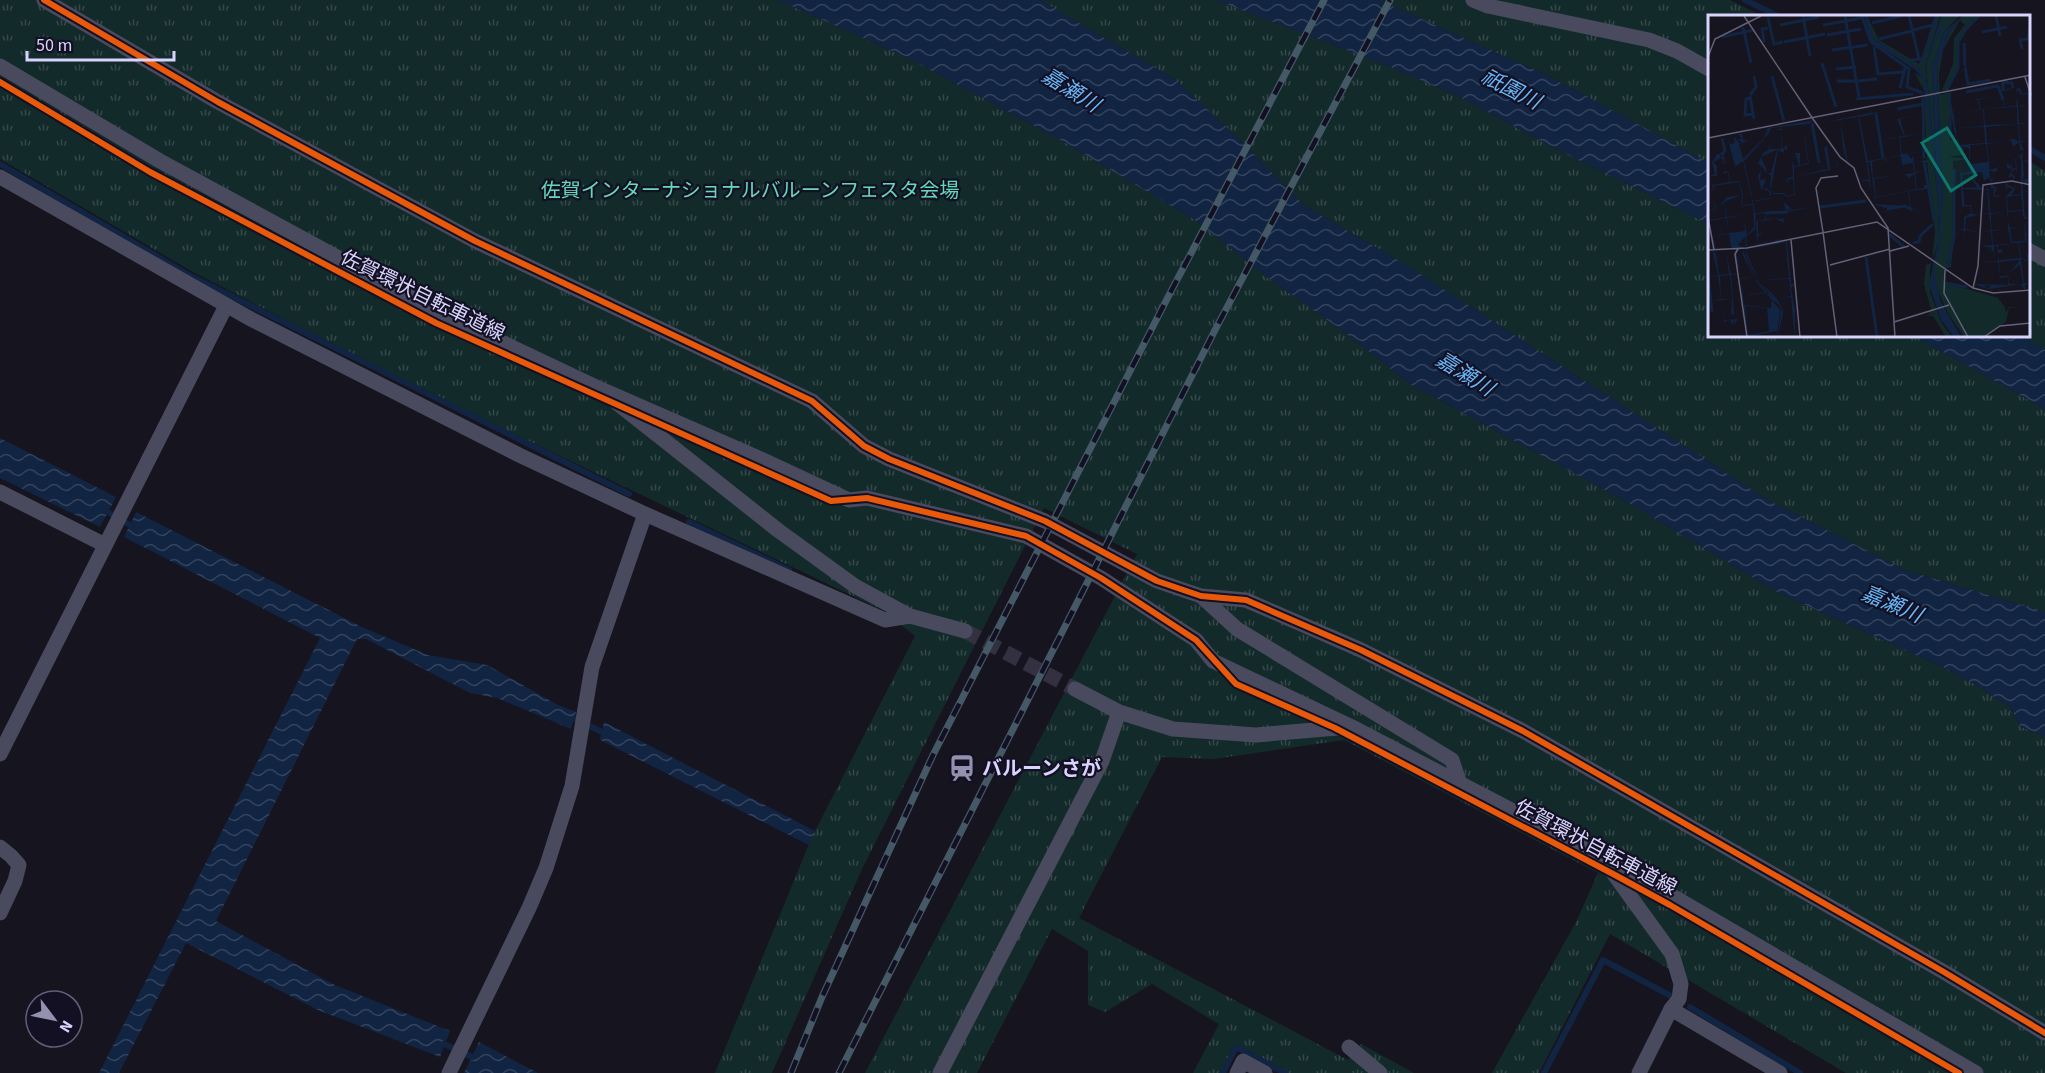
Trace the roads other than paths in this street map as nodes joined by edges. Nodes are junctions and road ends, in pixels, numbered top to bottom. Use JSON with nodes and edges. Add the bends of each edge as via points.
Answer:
{"nodes":[{"id":1,"x":44,"y":0,"type":"edge"},
{"id":2,"x":1473,"y":0,"type":"edge"},
{"id":3,"x":0,"y":66,"type":"edge"},
{"id":4,"x":1708,"y":68,"type":"edge"},
{"id":5,"x":0,"y":177,"type":"edge"},
{"id":6,"x":2030,"y":251,"type":"edge"},
{"id":7,"x":2045,"y":259,"type":"edge"},
{"id":8,"x":226,"y":306,"type":"junction"},
{"id":9,"x":594,"y":386,"type":"junction"},
{"id":10,"x":0,"y":492,"type":"edge"},
{"id":11,"x":645,"y":514,"type":"junction"},
{"id":12,"x":105,"y":545,"type":"junction"},
{"id":13,"x":1201,"y":596,"type":"junction"},
{"id":14,"x":910,"y":616,"type":"junction"},
{"id":15,"x":965,"y":632,"type":"tunnel mouth"},
{"id":16,"x":1075,"y":689,"type":"tunnel mouth"},
{"id":17,"x":1119,"y":712,"type":"junction"},
{"id":18,"x":1352,"y":727,"type":"junction"},
{"id":19,"x":0,"y":754,"type":"edge"},
{"id":20,"x":1460,"y":784,"type":"junction"},
{"id":21,"x":0,"y":847,"type":"edge"},
{"id":22,"x":1603,"y":858,"type":"junction"},
{"id":23,"x":0,"y":913,"type":"edge"},
{"id":24,"x":1671,"y":1009,"type":"junction"},
{"id":25,"x":2045,"y":1033,"type":"edge"},
{"id":26,"x":1349,"y":1047,"type":"dead end"},
{"id":27,"x":452,"y":1066,"type":"edge"},
{"id":28,"x":940,"y":1073,"type":"edge"},
{"id":29,"x":1237,"y":1073,"type":"edge"},
{"id":30,"x":1265,"y":1073,"type":"edge"},
{"id":31,"x":1380,"y":1073,"type":"edge"},
{"id":32,"x":1639,"y":1073,"type":"edge"},
{"id":33,"x":1780,"y":1073,"type":"edge"},
{"id":34,"x":1976,"y":1073,"type":"edge"}],
"edges":[{"from":1,"to":13,"type":"street","via":[[237,113],[475,241],[812,400],[872,451],[1045,521],[1157,581]]},
{"from":2,"to":4,"type":"street","via":[[1649,40]]},
{"from":3,"to":9,"type":"street","via":[[160,161],[429,307]]},
{"from":5,"to":8,"type":"street"},
{"from":6,"to":7,"type":"street"},
{"from":8,"to":11,"type":"street","via":[[519,455]]},
{"from":8,"to":12,"type":"street"},
{"from":9,"to":14,"type":"street","via":[[789,538],[855,586]]},
{"from":9,"to":18,"type":"street","via":[[849,500],[867,498],[1026,536],[1101,578],[1196,640],[1213,661]]},
{"from":10,"to":12,"type":"street"},
{"from":11,"to":14,"type":"street","via":[[885,620]]},
{"from":11,"to":27,"type":"street","via":[[592,667],[572,786],[546,868]]},
{"from":12,"to":19,"type":"street"},
{"from":13,"to":20,"type":"street","via":[[1237,629],[1452,760]]},
{"from":13,"to":25,"type":"street","via":[[1246,600],[1361,650],[1523,731]]},
{"from":14,"to":15,"type":"street"},
{"from":16,"to":17,"type":"street"},
{"from":17,"to":18,"type":"street","via":[[1173,729],[1256,735]]},
{"from":17,"to":28,"type":"street","via":[[1102,761]]},
{"from":18,"to":20,"type":"street"},
{"from":20,"to":22,"type":"street"},
{"from":21,"to":23,"type":"street","via":[[19,866]]},
{"from":22,"to":24,"type":"street","via":[[1672,954],[1681,984],[1679,999]]},
{"from":22,"to":34,"type":"street"},
{"from":24,"to":32,"type":"street"},
{"from":24,"to":33,"type":"street"},
{"from":26,"to":31,"type":"street"},
{"from":29,"to":30,"type":"street","via":[[1243,1061]]}]}
